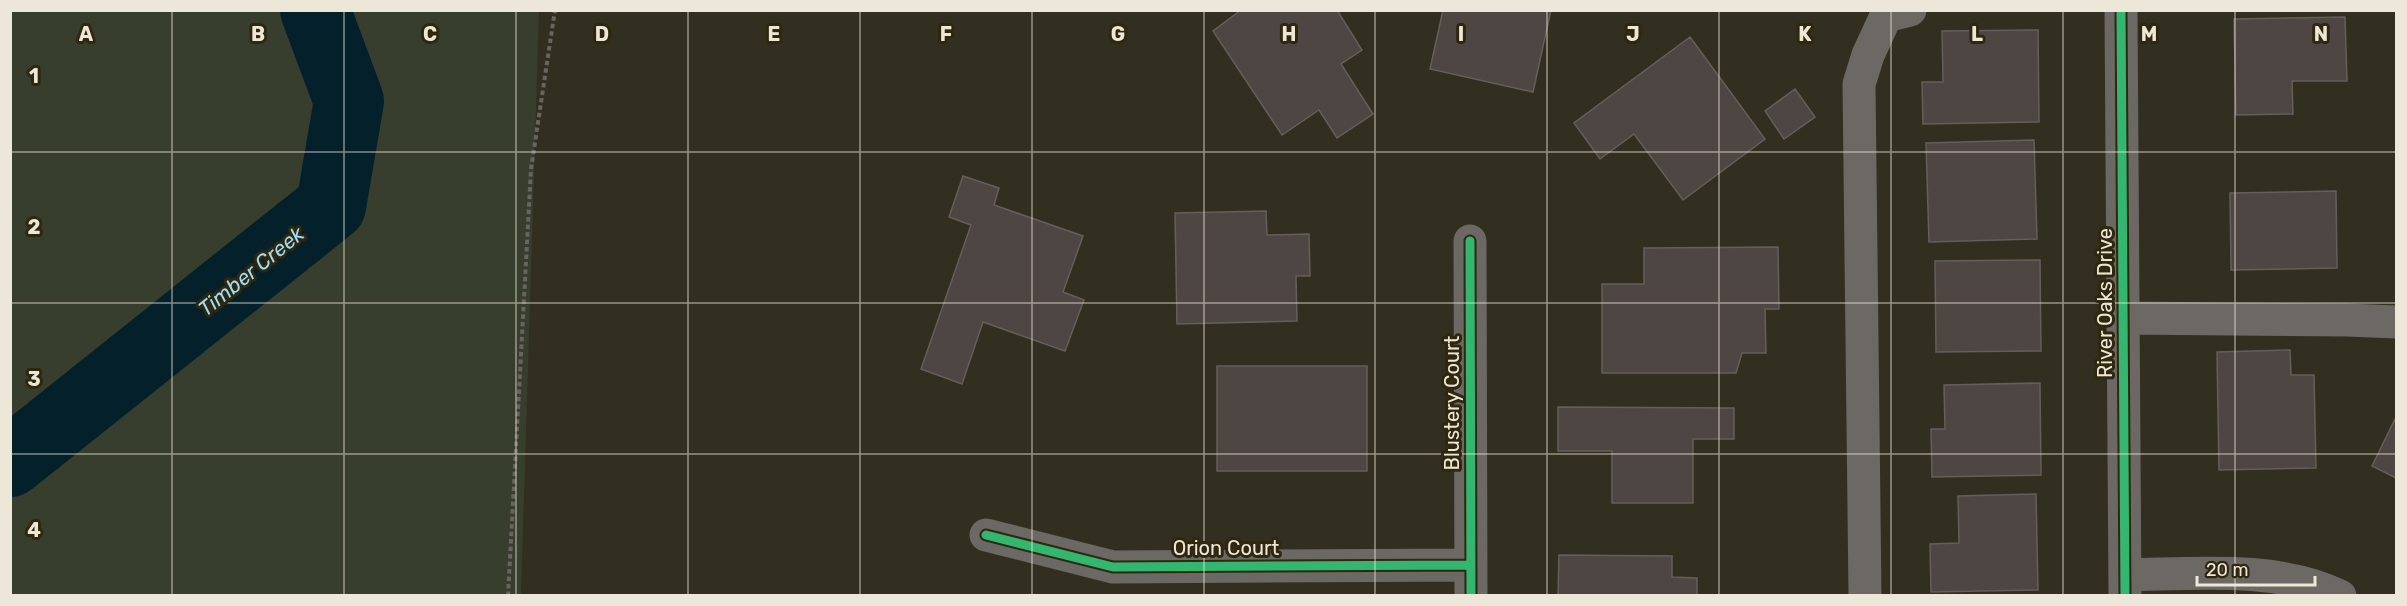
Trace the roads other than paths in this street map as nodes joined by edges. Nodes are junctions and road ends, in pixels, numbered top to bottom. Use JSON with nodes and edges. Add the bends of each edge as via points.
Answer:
{"nodes":[{"id":1,"x":1910,"y":10,"type":"edge"},
{"id":2,"x":2121,"y":10,"type":"edge"},
{"id":3,"x":1470,"y":241,"type":"dead end"},
{"id":4,"x":2123,"y":318,"type":"junction"},
{"id":5,"x":2397,"y":322,"type":"edge"},
{"id":6,"x":986,"y":535,"type":"dead end"},
{"id":7,"x":1471,"y":580,"type":"edge"},
{"id":8,"x":2125,"y":585,"type":"edge"},
{"id":9,"x":1865,"y":596,"type":"edge"},
{"id":10,"x":2340,"y":596,"type":"edge"}],
"edges":[{"from":1,"to":9,"type":"street","via":[[1886,16],[1859,84]]},
{"from":2,"to":4,"type":"street","name":"River Oaks Drive"},
{"from":3,"to":7,"type":"street","name":"Blustery Court"},
{"from":4,"to":5,"type":"street"},
{"from":4,"to":8,"type":"street","name":"River Oaks Drive"},
{"from":6,"to":7,"type":"street","name":"Orion Court","via":[[1113,567]]},
{"from":8,"to":10,"type":"street","via":[[2236,573],[2283,578]]}]}
